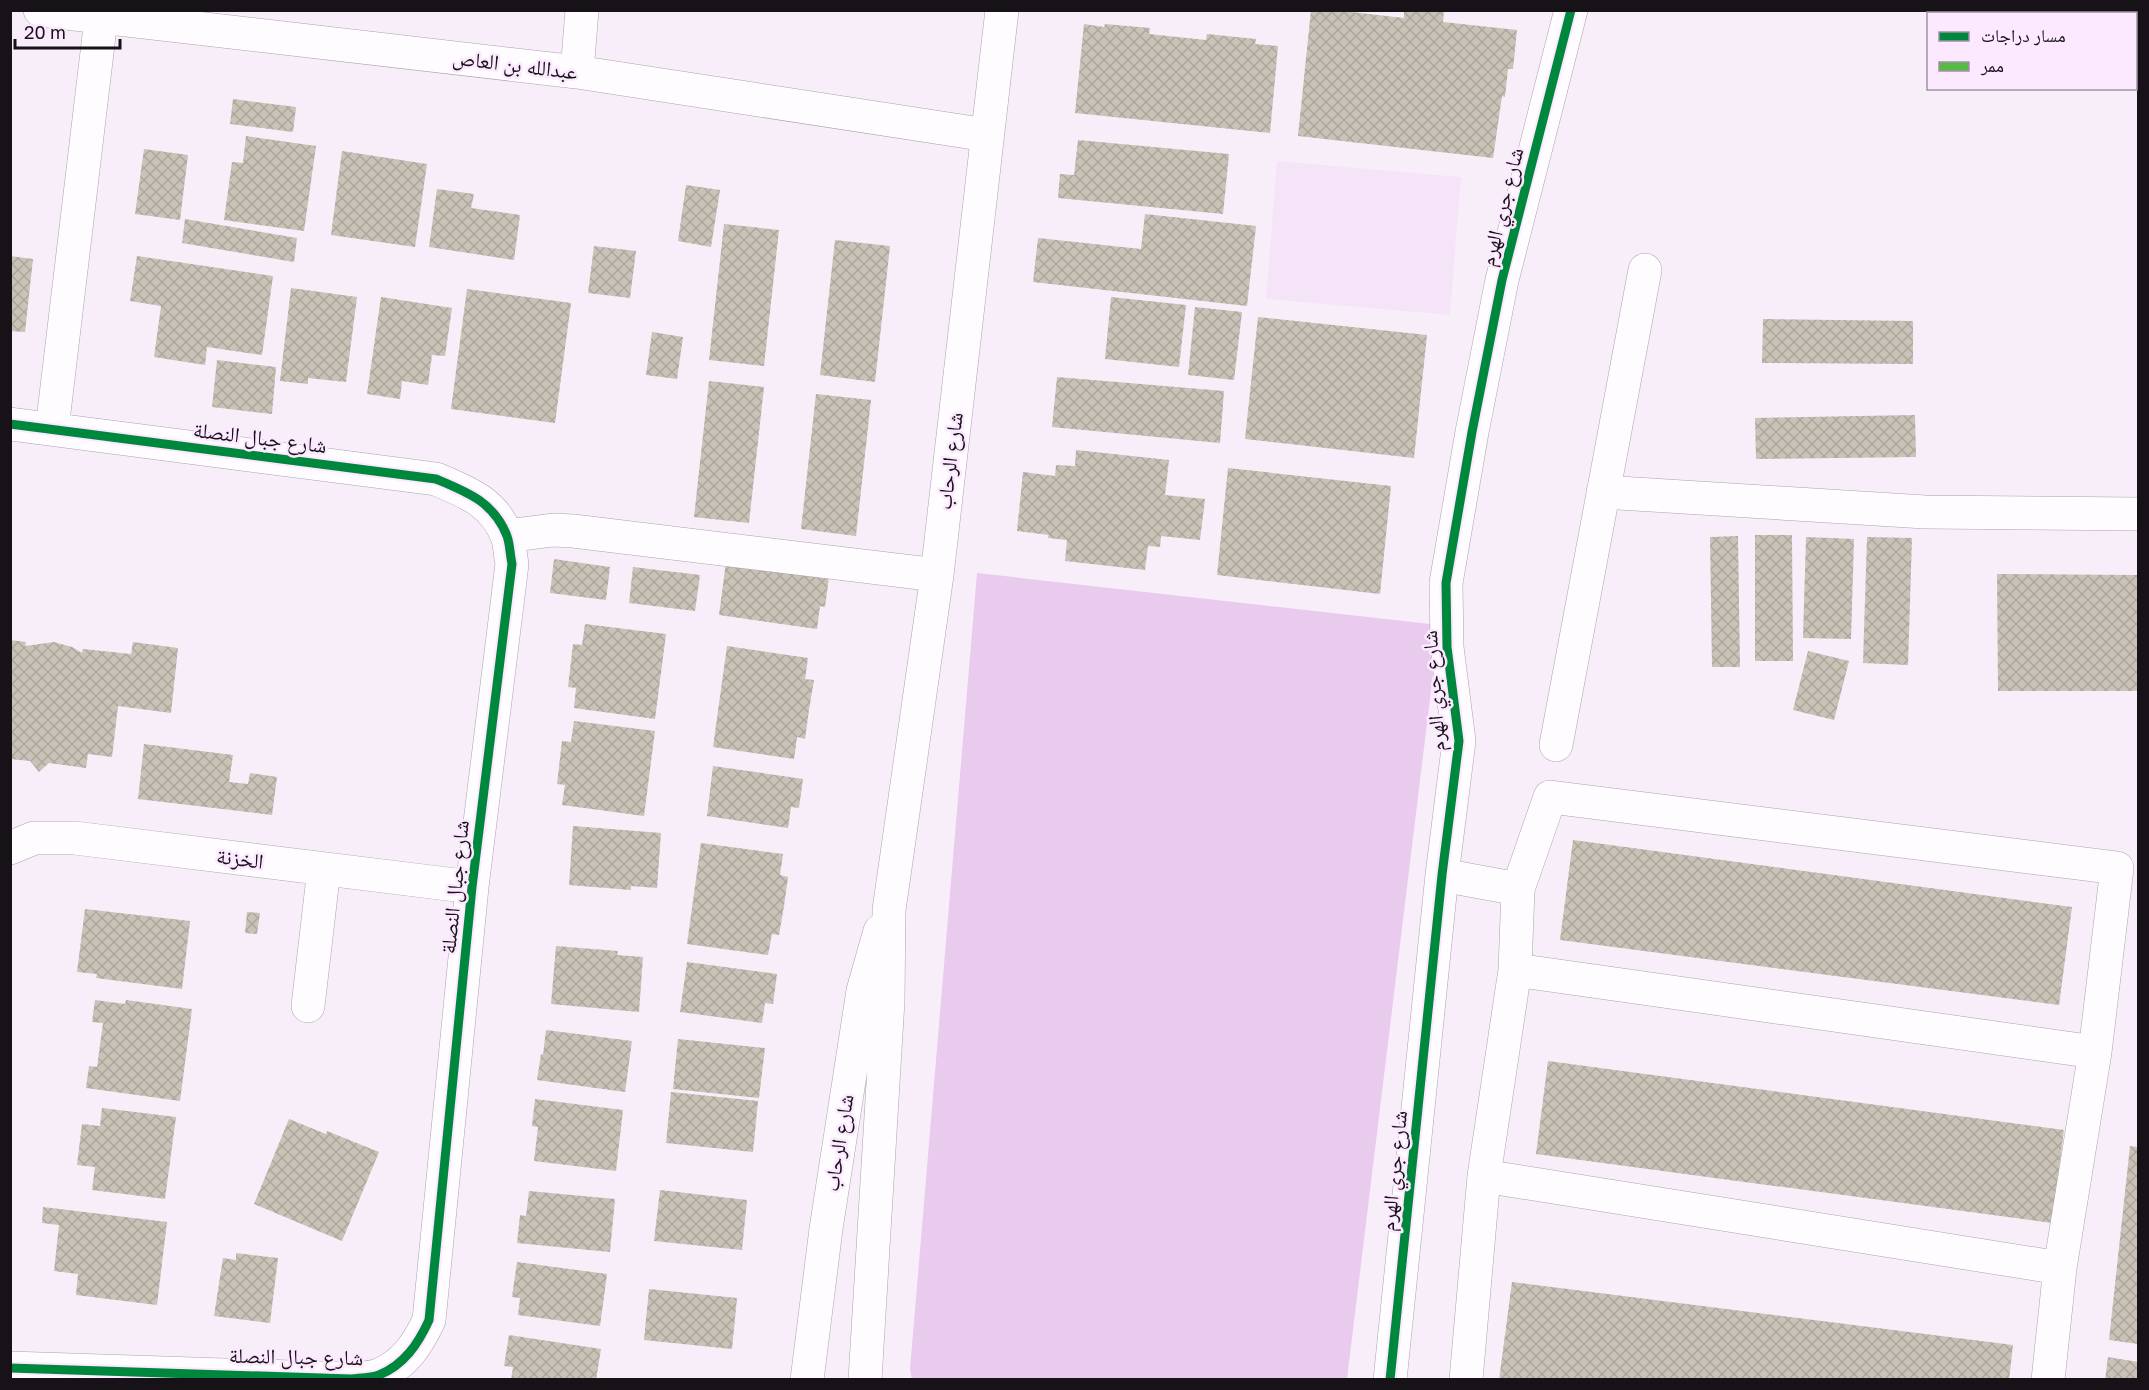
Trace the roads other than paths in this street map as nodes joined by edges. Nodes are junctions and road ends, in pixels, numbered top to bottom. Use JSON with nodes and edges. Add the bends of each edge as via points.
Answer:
{"nodes":[{"id":1,"x":40,"y":10,"type":"edge"},
{"id":2,"x":582,"y":10,"type":"edge"},
{"id":3,"x":1002,"y":10,"type":"edge"},
{"id":4,"x":1571,"y":10,"type":"edge"},
{"id":5,"x":101,"y":18,"type":"junction"},
{"id":6,"x":577,"y":72,"type":"junction"},
{"id":7,"x":987,"y":135,"type":"junction"},
{"id":8,"x":1645,"y":270,"type":"dead end"},
{"id":9,"x":10,"y":424,"type":"edge"},
{"id":10,"x":52,"y":429,"type":"junction"},
{"id":11,"x":1603,"y":492,"type":"junction"},
{"id":12,"x":2139,"y":514,"type":"edge"},
{"id":13,"x":507,"y":536,"type":"junction"},
{"id":14,"x":937,"y":575,"type":"junction"},
{"id":15,"x":1556,"y":746,"type":"dead end"},
{"id":16,"x":10,"y":848,"type":"edge"},
{"id":17,"x":324,"y":870,"type":"junction"},
{"id":18,"x":1442,"y":876,"type":"junction"},
{"id":19,"x":472,"y":887,"type":"junction"},
{"id":20,"x":1518,"y":889,"type":"junction"},
{"id":21,"x":889,"y":910,"type":"junction"},
{"id":22,"x":1515,"y":970,"type":"junction"},
{"id":23,"x":308,"y":1006,"type":"dead end"},
{"id":24,"x":2096,"y":1052,"type":"junction"},
{"id":25,"x":1484,"y":1176,"type":"junction"},
{"id":26,"x":2060,"y":1268,"type":"junction"},
{"id":27,"x":10,"y":1368,"type":"edge"},
{"id":28,"x":807,"y":1380,"type":"edge"},
{"id":29,"x":865,"y":1380,"type":"edge"},
{"id":30,"x":1390,"y":1380,"type":"edge"},
{"id":31,"x":1466,"y":1380,"type":"edge"},
{"id":32,"x":2048,"y":1380,"type":"edge"}],
"edges":[{"from":1,"to":5,"type":"street","name":"عبدالله بن العاص"},
{"from":2,"to":6,"type":"street"},
{"from":3,"to":7,"type":"street","name":"شارع الرحاب"},
{"from":4,"to":18,"type":"street","name":"شارع جري الهرم","via":[[1502,280],[1446,583],[1447,647],[1459,741]]},
{"from":5,"to":6,"type":"street","name":"عبدالله بن العاص"},
{"from":5,"to":10,"type":"street"},
{"from":6,"to":7,"type":"street","name":"عبدالله بن العاص"},
{"from":7,"to":14,"type":"street","name":"شارع الرحاب"},
{"from":8,"to":11,"type":"street"},
{"from":9,"to":10,"type":"street","name":"شارع جبال النصلة"},
{"from":10,"to":13,"type":"street","name":"شارع جبال النصلة","via":[[436,479],[469,493],[493,510]]},
{"from":11,"to":12,"type":"street","via":[[1925,512]]},
{"from":11,"to":15,"type":"street"},
{"from":13,"to":14,"type":"street","via":[[573,531]]},
{"from":13,"to":19,"type":"street","name":"شارع جبال النصلة","via":[[512,564]]},
{"from":14,"to":21,"type":"street","name":"شارع الرحاب"},
{"from":16,"to":17,"type":"street","name":"الخزنة","via":[[34,838],[75,838]]},
{"from":17,"to":19,"type":"street","name":"الخزنة"},
{"from":17,"to":23,"type":"street"},
{"from":18,"to":20,"type":"street"},
{"from":18,"to":30,"type":"street","name":"شارع جري الهرم"},
{"from":19,"to":27,"type":"street","name":"شارع جبال النصلة","via":[[429,1320],[418,1343],[401,1362],[378,1376],[351,1379]]},
{"from":20,"to":22,"type":"street"},
{"from":20,"to":24,"type":"street","via":[[1550,797],[2117,868]]},
{"from":21,"to":28,"type":"street","name":"شارع الرحاب","via":[[878,934],[863,991]]},
{"from":21,"to":29,"type":"street","name":"شارع الرحاب","via":[[889,991]]},
{"from":22,"to":24,"type":"street"},
{"from":22,"to":25,"type":"street"},
{"from":24,"to":26,"type":"street"},
{"from":25,"to":26,"type":"street"},
{"from":25,"to":31,"type":"street"},
{"from":26,"to":32,"type":"street"}]}
